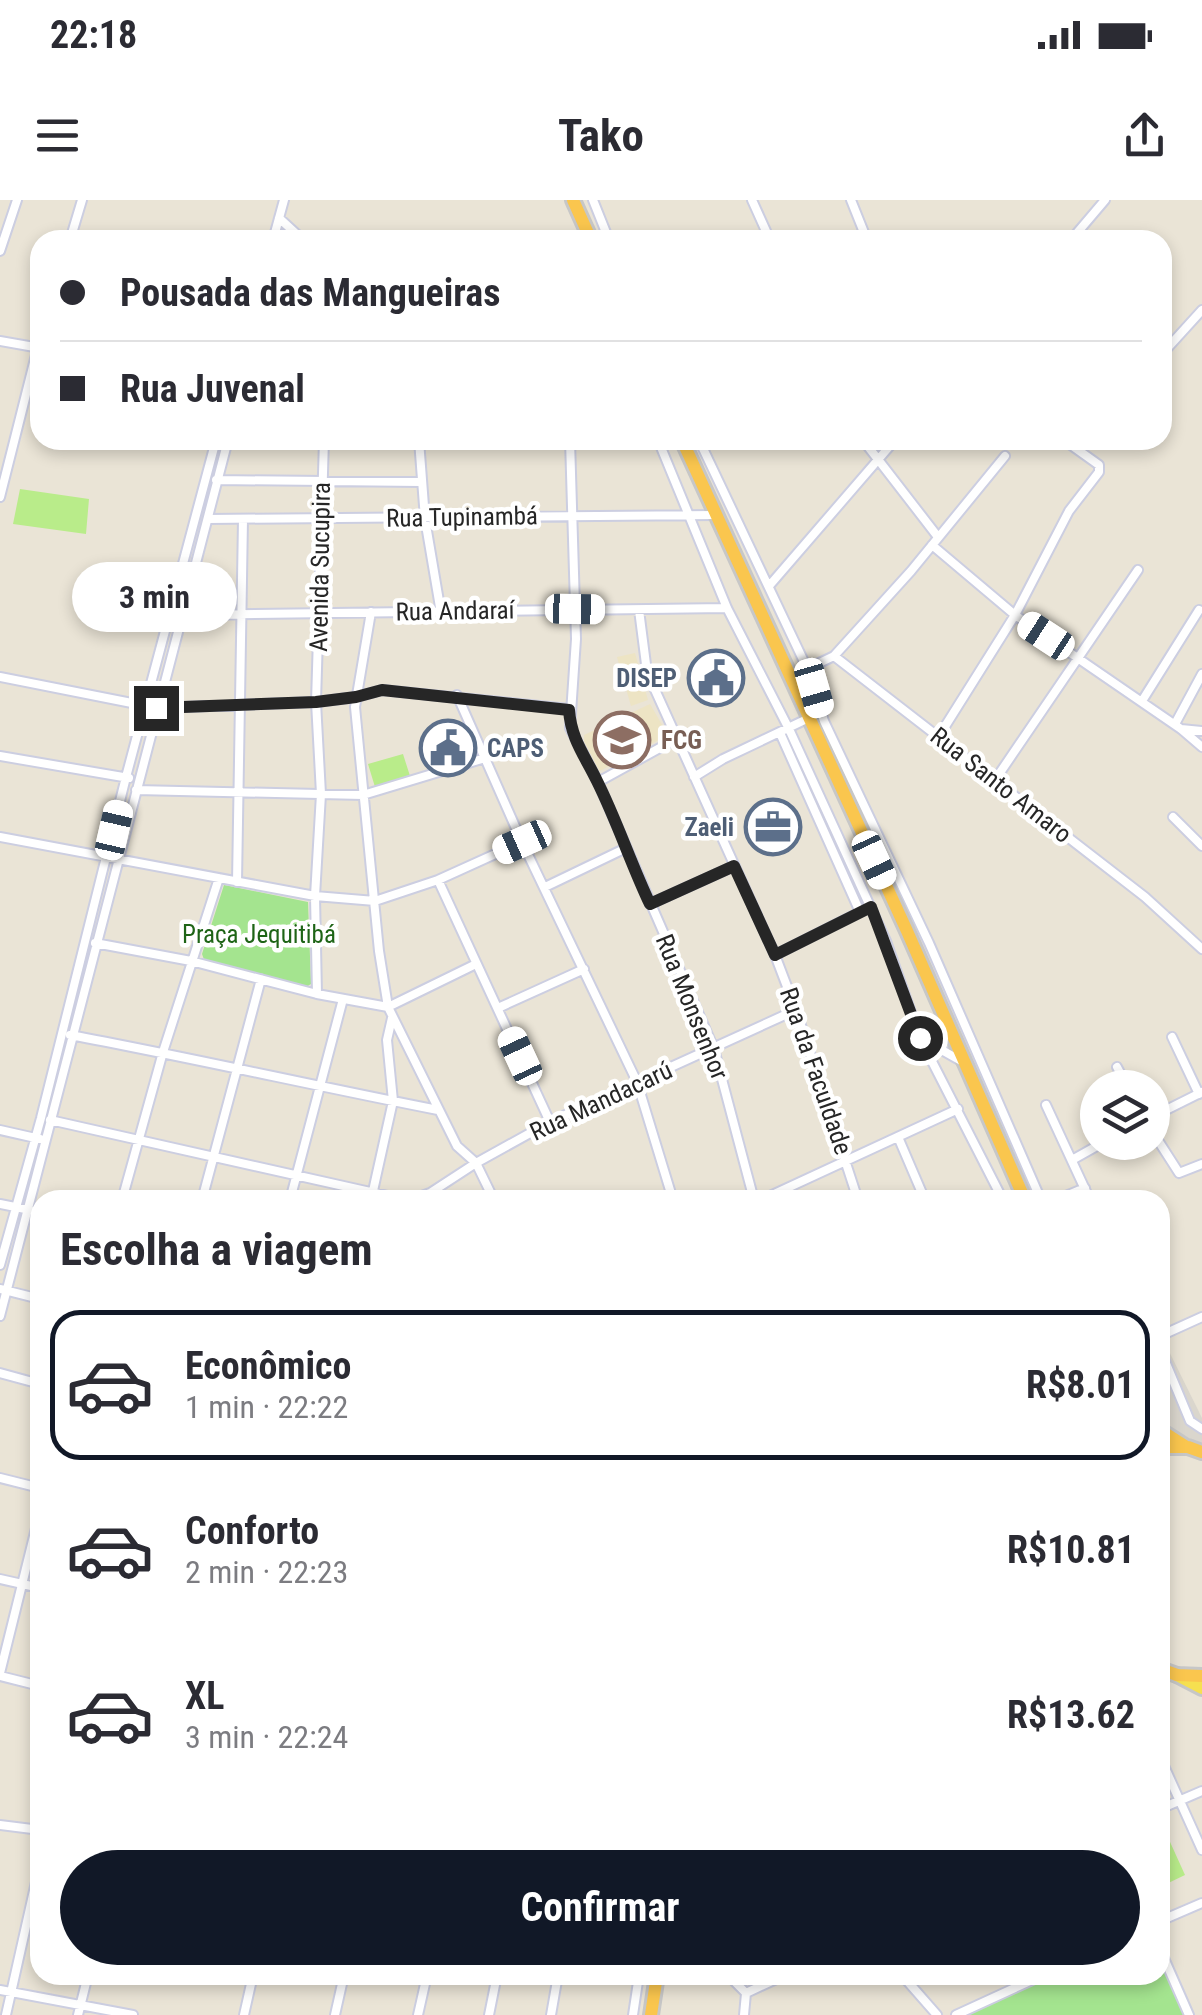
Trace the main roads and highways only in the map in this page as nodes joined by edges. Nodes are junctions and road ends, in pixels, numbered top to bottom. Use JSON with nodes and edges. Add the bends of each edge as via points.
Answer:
{"nodes":[{"id":1,"x":573,"y":200,"type":"edge"},
{"id":2,"x":586,"y":230,"type":"edge"},
{"id":3,"x":687,"y":450,"type":"edge"},
{"id":4,"x":1020,"y":1190,"type":"edge"},
{"id":5,"x":1170,"y":1436,"type":"edge"},
{"id":6,"x":1170,"y":1447,"type":"edge"},
{"id":7,"x":1188,"y":1447,"type":"junction"},
{"id":8,"x":1202,"y":1452,"type":"edge"},
{"id":9,"x":1170,"y":1673,"type":"edge"},
{"id":10,"x":1177,"y":1675,"type":"junction"},
{"id":11,"x":1202,"y":1676,"type":"edge"},
{"id":12,"x":1202,"y":1688,"type":"edge"},
{"id":13,"x":655,"y":1985,"type":"edge"},
{"id":14,"x":651,"y":2015,"type":"edge"}],
"edges":[{"from":1,"to":2,"type":"highway"},
{"from":3,"to":4,"type":"highway"},
{"from":5,"to":7,"type":"highway"},
{"from":6,"to":7,"type":"highway"},
{"from":7,"to":8,"type":"highway"},
{"from":9,"to":10,"type":"highway"},
{"from":10,"to":11,"type":"highway"},
{"from":10,"to":12,"type":"main road"},
{"from":13,"to":14,"type":"highway"}]}
